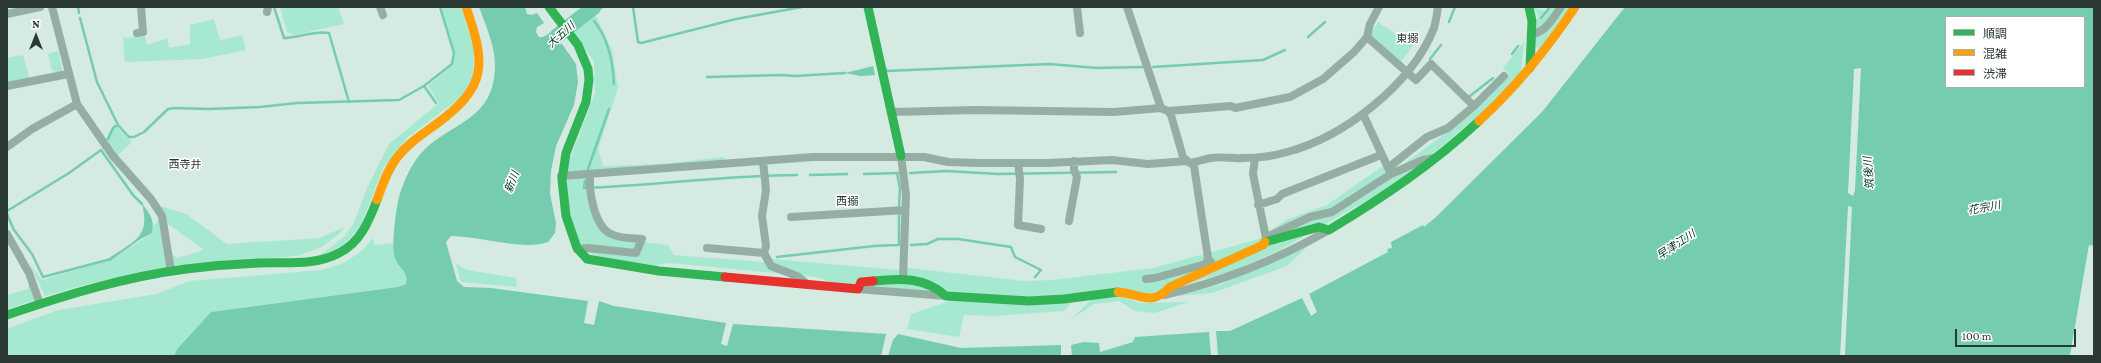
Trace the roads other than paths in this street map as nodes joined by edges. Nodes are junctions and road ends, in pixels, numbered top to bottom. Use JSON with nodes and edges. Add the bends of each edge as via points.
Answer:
{"nodes":[{"id":1,"x":40,"y":7,"type":"edge"},
{"id":2,"x":52,"y":7,"type":"edge"},
{"id":3,"x":141,"y":7,"type":"edge"},
{"id":4,"x":466,"y":7,"type":"edge"},
{"id":5,"x":549,"y":7,"type":"edge"},
{"id":6,"x":868,"y":7,"type":"edge"},
{"id":7,"x":1078,"y":7,"type":"edge"},
{"id":8,"x":1127,"y":7,"type":"edge"},
{"id":9,"x":1379,"y":7,"type":"edge"},
{"id":10,"x":1438,"y":7,"type":"edge"},
{"id":11,"x":1529,"y":7,"type":"edge"},
{"id":12,"x":1561,"y":7,"type":"edge"},
{"id":13,"x":1575,"y":7,"type":"edge"},
{"id":14,"x":7,"y":14,"type":"edge"},
{"id":15,"x":137,"y":33,"type":"dead end"},
{"id":16,"x":1080,"y":33,"type":"dead end"},
{"id":17,"x":1531,"y":35,"type":"junction"},
{"id":18,"x":1367,"y":37,"type":"junction"},
{"id":19,"x":1530,"y":68,"type":"junction"},
{"id":20,"x":1407,"y":71,"type":"junction"},
{"id":21,"x":68,"y":74,"type":"junction"},
{"id":22,"x":1504,"y":76,"type":"dead end"},
{"id":23,"x":7,"y":86,"type":"edge"},
{"id":24,"x":77,"y":104,"type":"junction"},
{"id":25,"x":1474,"y":106,"type":"junction"},
{"id":26,"x":1165,"y":110,"type":"junction"},
{"id":27,"x":892,"y":112,"type":"junction"},
{"id":28,"x":1363,"y":114,"type":"junction"},
{"id":29,"x":7,"y":147,"type":"edge"},
{"id":30,"x":1381,"y":155,"type":"junction"},
{"id":31,"x":902,"y":156,"type":"junction"},
{"id":32,"x":1437,"y":157,"type":"junction"},
{"id":33,"x":1255,"y":158,"type":"junction"},
{"id":34,"x":763,"y":161,"type":"junction"},
{"id":35,"x":1074,"y":161,"type":"junction"},
{"id":36,"x":1188,"y":162,"type":"junction"},
{"id":37,"x":1019,"y":169,"type":"junction"},
{"id":38,"x":1389,"y":171,"type":"junction"},
{"id":39,"x":590,"y":175,"type":"junction"},
{"id":40,"x":561,"y":176,"type":"junction"},
{"id":41,"x":1258,"y":205,"type":"junction"},
{"id":42,"x":905,"y":210,"type":"junction"},
{"id":43,"x":791,"y":217,"type":"dead end"},
{"id":44,"x":1069,"y":221,"type":"dead end"},
{"id":45,"x":1041,"y":229,"type":"dead end"},
{"id":46,"x":1329,"y":230,"type":"junction"},
{"id":47,"x":7,"y":234,"type":"edge"},
{"id":48,"x":1266,"y":239,"type":"junction"},
{"id":49,"x":707,"y":248,"type":"dead end"},
{"id":50,"x":577,"y":249,"type":"junction"},
{"id":51,"x":764,"y":253,"type":"junction"},
{"id":52,"x":1208,"y":258,"type":"junction"},
{"id":53,"x":1214,"y":267,"type":"junction"},
{"id":54,"x":171,"y":271,"type":"junction"},
{"id":55,"x":903,"y":278,"type":"junction"},
{"id":56,"x":1146,"y":279,"type":"dead end"},
{"id":57,"x":806,"y":283,"type":"junction"},
{"id":58,"x":858,"y":288,"type":"junction"},
{"id":59,"x":1164,"y":295,"type":"junction"},
{"id":60,"x":946,"y":296,"type":"junction"},
{"id":61,"x":40,"y":304,"type":"junction"},
{"id":62,"x":7,"y":315,"type":"edge"}],
"edges":[{"from":1,"to":14,"type":"street"},
{"from":2,"to":21,"type":"street"},
{"from":3,"to":15,"type":"street","via":[[143,32]]},
{"from":4,"to":54,"type":"street","via":[[478,44],[480,58],[477,83],[468,98],[402,151],[390,168],[374,212],[362,233],[349,247],[320,261],[231,264]]},
{"from":5,"to":40,"type":"street","via":[[584,55],[588,68],[589,83],[584,108],[566,153]]},
{"from":6,"to":27,"type":"street"},
{"from":7,"to":16,"type":"street"},
{"from":8,"to":26,"type":"street"},
{"from":9,"to":18,"type":"street","via":[[1370,24]]},
{"from":10,"to":20,"type":"street","via":[[1434,28],[1418,58]]},
{"from":11,"to":17,"type":"street","via":[[1533,20]]},
{"from":12,"to":17,"type":"street","via":[[1546,28]]},
{"from":13,"to":19,"type":"street","via":[[1553,41]]},
{"from":17,"to":19,"type":"street"},
{"from":18,"to":20,"type":"street"},
{"from":18,"to":26,"type":"street","via":[[1323,79],[1290,97],[1235,108],[1231,106]]},
{"from":19,"to":32,"type":"street","via":[[1500,100]]},
{"from":20,"to":25,"type":"street","via":[[1416,80],[1431,64]]},
{"from":20,"to":28,"type":"street","via":[[1396,85]]},
{"from":21,"to":23,"type":"street"},
{"from":21,"to":24,"type":"street"},
{"from":22,"to":25,"type":"street"},
{"from":24,"to":29,"type":"street","via":[[32,129]]},
{"from":24,"to":54,"type":"street","via":[[113,156],[152,199],[162,216]]},
{"from":25,"to":38,"type":"street","via":[[1448,128],[1427,137]]},
{"from":26,"to":27,"type":"street"},
{"from":26,"to":36,"type":"street"},
{"from":27,"to":31,"type":"street"},
{"from":28,"to":30,"type":"street","via":[[1381,150]]},
{"from":28,"to":33,"type":"street","via":[[1311,144]]},
{"from":30,"to":38,"type":"street"},
{"from":30,"to":41,"type":"street"},
{"from":31,"to":34,"type":"street","via":[[813,157]]},
{"from":31,"to":37,"type":"street"},
{"from":31,"to":42,"type":"street"},
{"from":32,"to":38,"type":"street"},
{"from":32,"to":46,"type":"street","via":[[1398,187]]},
{"from":33,"to":36,"type":"street","via":[[1212,158]]},
{"from":33,"to":41,"type":"street","via":[[1252,174]]},
{"from":34,"to":39,"type":"street"},
{"from":34,"to":51,"type":"street","via":[[766,190],[762,216],[766,246]]},
{"from":35,"to":36,"type":"street","via":[[1112,160],[1148,164]]},
{"from":35,"to":37,"type":"street"},
{"from":35,"to":44,"type":"street","via":[[1074,172],[1077,177]]},
{"from":36,"to":52,"type":"street","via":[[1194,166],[1196,173]]},
{"from":37,"to":45,"type":"street","via":[[1018,225]]},
{"from":38,"to":48,"type":"street","via":[[1332,212],[1310,217]]},
{"from":39,"to":40,"type":"street"},
{"from":39,"to":50,"type":"street","via":[[592,203],[605,230],[623,237],[642,239],[636,253]]},
{"from":40,"to":50,"type":"street","via":[[565,213]]},
{"from":41,"to":48,"type":"street"},
{"from":42,"to":43,"type":"street"},
{"from":42,"to":55,"type":"street"},
{"from":46,"to":48,"type":"street","via":[[1319,227]]},
{"from":46,"to":59,"type":"street","via":[[1287,252],[1229,277],[1190,290]]},
{"from":47,"to":61,"type":"street","via":[[29,274]]},
{"from":48,"to":53,"type":"street","via":[[1263,245]]},
{"from":49,"to":51,"type":"street"},
{"from":50,"to":57,"type":"street","via":[[587,259],[626,266]]},
{"from":51,"to":57,"type":"street","via":[[771,266],[797,276]]},
{"from":52,"to":53,"type":"street"},
{"from":52,"to":56,"type":"street","via":[[1206,264]]},
{"from":53,"to":59,"type":"street","via":[[1170,287]]},
{"from":54,"to":61,"type":"street","via":[[115,283]]},
{"from":55,"to":58,"type":"street","via":[[861,282]]},
{"from":55,"to":60,"type":"street","via":[[939,288]]},
{"from":57,"to":58,"type":"street"},
{"from":58,"to":60,"type":"street"},
{"from":59,"to":60,"type":"street","via":[[1152,299],[1114,292],[1055,301],[1011,301]]},
{"from":61,"to":62,"type":"street"}]}
